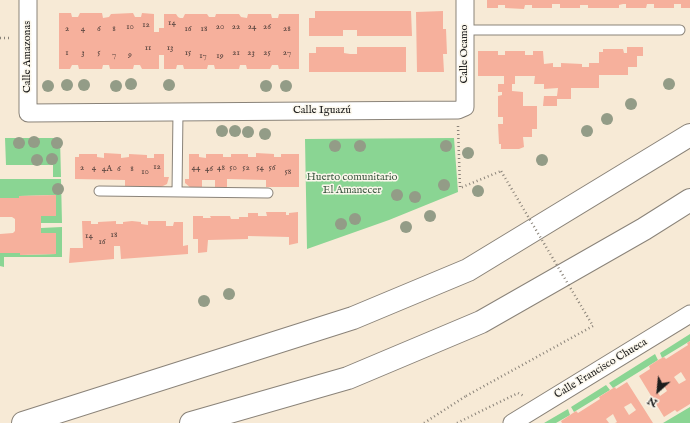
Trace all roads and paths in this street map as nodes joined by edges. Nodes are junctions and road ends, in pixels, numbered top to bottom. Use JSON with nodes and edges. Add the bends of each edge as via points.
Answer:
{"nodes":[{"id":1,"x":28,"y":0,"type":"edge"},
{"id":2,"x":464,"y":0,"type":"edge"},
{"id":3,"x":465,"y":30,"type":"junction"},
{"id":4,"x":680,"y":30,"type":"dead end"},
{"id":5,"x":461,"y":109,"type":"junction"},
{"id":6,"x":178,"y":112,"type":"junction"},
{"id":7,"x":28,"y":113,"type":"joint"},
{"id":8,"x":690,"y":135,"type":"edge"},
{"id":9,"x":99,"y":191,"type":"dead end"},
{"id":10,"x":177,"y":192,"type":"junction"},
{"id":11,"x":268,"y":192,"type":"dead end"},
{"id":12,"x":690,"y":200,"type":"edge"},
{"id":13,"x":690,"y":314,"type":"edge"},
{"id":14,"x":529,"y":398,"type":"dead end"},
{"id":15,"x":23,"y":423,"type":"edge"},
{"id":16,"x":191,"y":423,"type":"edge"},
{"id":17,"x":424,"y":423,"type":"edge"},
{"id":18,"x":457,"y":423,"type":"edge"},
{"id":19,"x":512,"y":423,"type":"edge"}],
"edges":[{"from":1,"to":7,"type":"street","name":"Calle Amazonas"},
{"from":2,"to":3,"type":"street","name":"Calle Ocamo"},
{"from":3,"to":4,"type":"lane"},
{"from":3,"to":5,"type":"street","name":"Calle Ocamo"},
{"from":5,"to":6,"type":"street","name":"Calle Iguazú"},
{"from":5,"to":17,"type":"path","bridge":true,"via":[[460,188],[501,171],[592,326],[466,396]]},
{"from":6,"to":7,"type":"street","name":"Calle Iguazú"},
{"from":6,"to":10,"type":"lane"},
{"from":8,"to":15,"type":"highway","via":[[468,270],[352,318]]},
{"from":9,"to":10,"type":"lane"},
{"from":10,"to":11,"type":"lane"},
{"from":12,"to":16,"type":"highway","via":[[481,322],[348,378]]},
{"from":13,"to":19,"type":"street","name":"Calle Francisco Chueca"},
{"from":14,"to":18,"type":"path","via":[[518,393]]}]}
